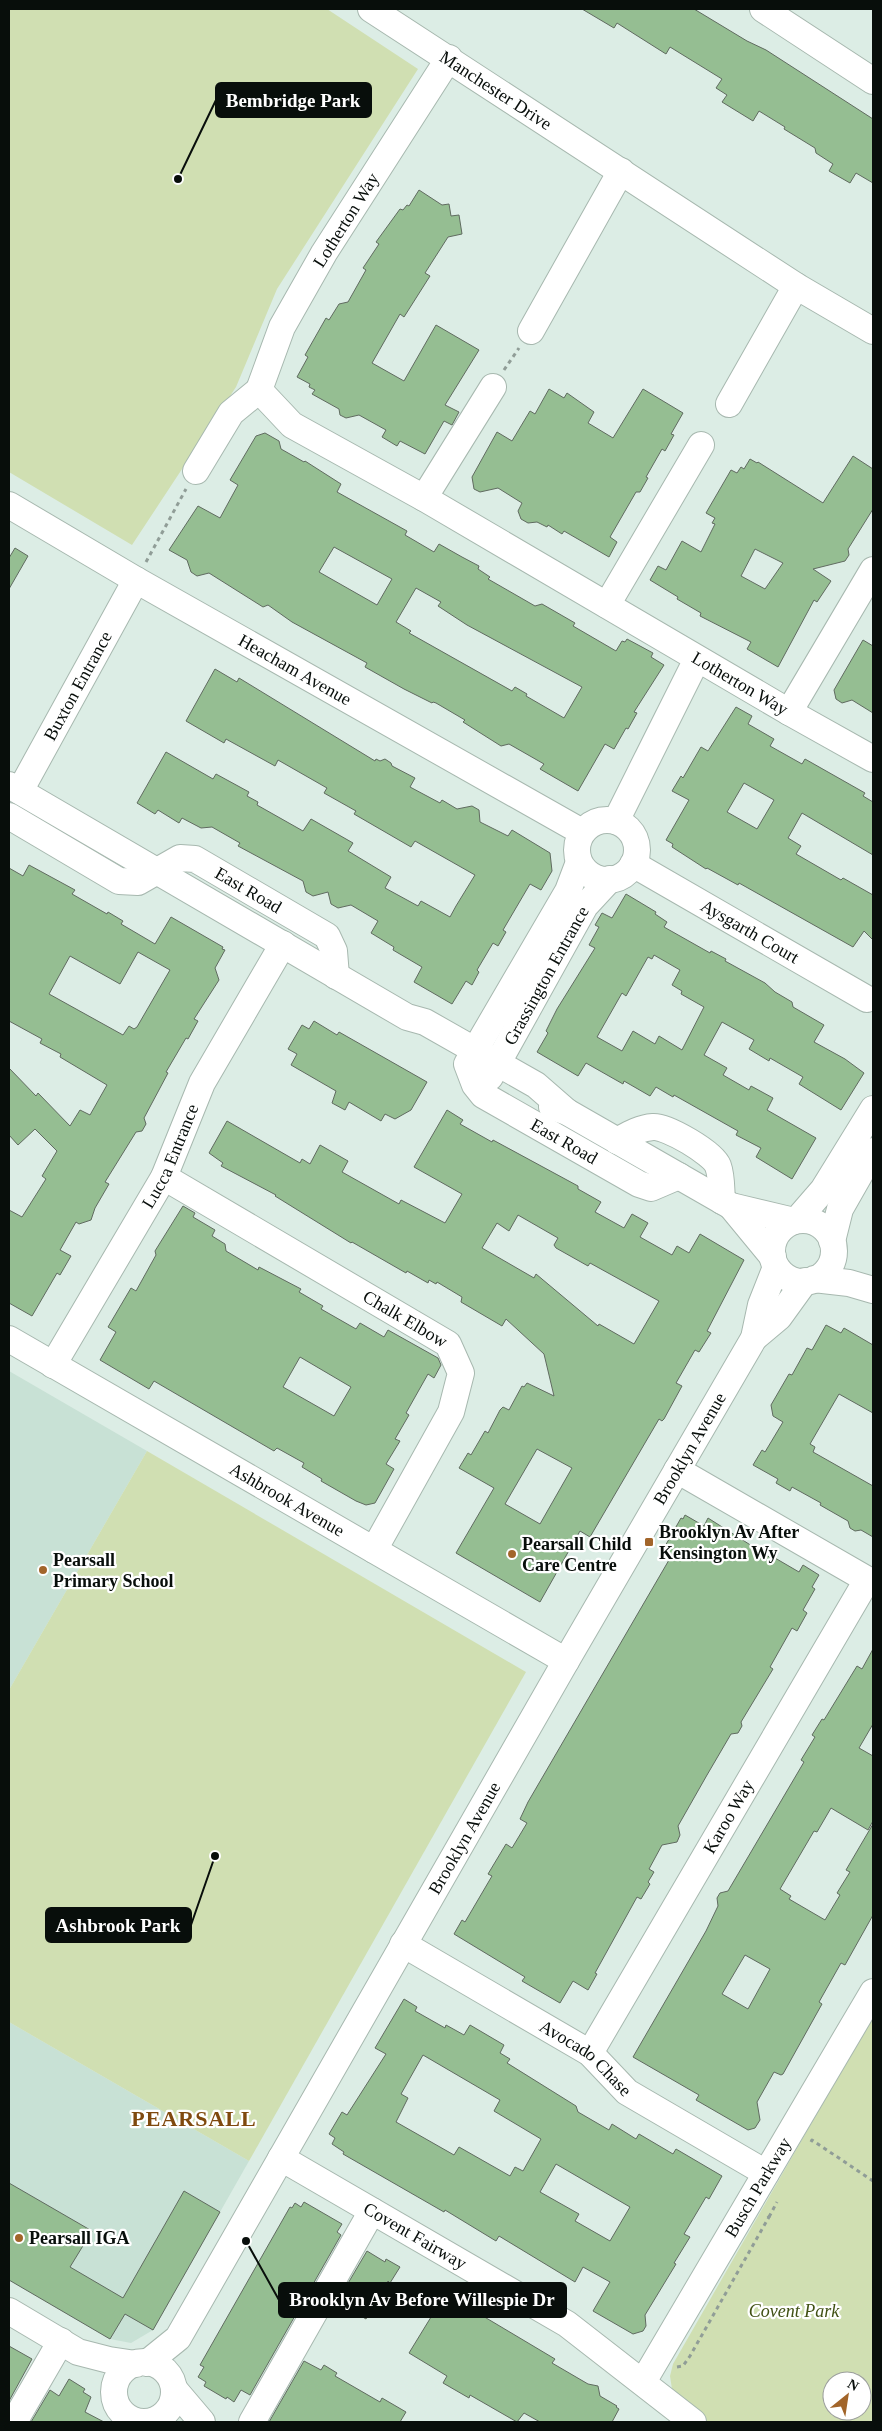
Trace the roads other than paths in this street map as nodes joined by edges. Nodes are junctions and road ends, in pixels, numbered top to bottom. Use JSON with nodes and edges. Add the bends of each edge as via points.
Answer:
{"nodes":[{"id":1,"x":371,"y":9,"type":"edge"},
{"id":2,"x":763,"y":9,"type":"edge"},
{"id":3,"x":449,"y":58,"type":"junction"},
{"id":4,"x":873,"y":81,"type":"edge"},
{"id":5,"x":622,"y":171,"type":"junction"},
{"id":6,"x":796,"y":286,"type":"junction"},
{"id":7,"x":531,"y":331,"type":"road end"},
{"id":8,"x":873,"y":331,"type":"edge"},
{"id":9,"x":492,"y":387,"type":"road end"},
{"id":10,"x":259,"y":390,"type":"junction"},
{"id":11,"x":729,"y":404,"type":"dead end"},
{"id":12,"x":702,"y":445,"type":"dead end"},
{"id":13,"x":196,"y":471,"type":"road end"},
{"id":14,"x":424,"y":498,"type":"junction"},
{"id":15,"x":9,"y":505,"type":"edge"},
{"id":16,"x":873,"y":570,"type":"edge"},
{"id":17,"x":136,"y":580,"type":"junction"},
{"id":18,"x":607,"y":605,"type":"junction"},
{"id":19,"x":697,"y":659,"type":"junction"},
{"id":20,"x":789,"y":712,"type":"junction"},
{"id":21,"x":873,"y":760,"type":"edge"},
{"id":22,"x":14,"y":788,"type":"edge"},
{"id":23,"x":9,"y":816,"type":"edge"},
{"id":24,"x":616,"y":821,"type":"junction"},
{"id":25,"x":582,"y":832,"type":"junction"},
{"id":26,"x":579,"y":862,"type":"junction"},
{"id":27,"x":633,"y":864,"type":"junction"},
{"id":28,"x":159,"y":872,"type":"junction"},
{"id":29,"x":610,"y":879,"type":"junction"},
{"id":30,"x":283,"y":944,"type":"junction"},
{"id":31,"x":336,"y":976,"type":"junction"},
{"id":32,"x":867,"y":1000,"type":"dead end"},
{"id":33,"x":471,"y":1057,"type":"junction"},
{"id":34,"x":494,"y":1070,"type":"junction"},
{"id":35,"x":873,"y":1109,"type":"edge"},
{"id":36,"x":617,"y":1140,"type":"junction"},
{"id":37,"x":873,"y":1151,"type":"edge"},
{"id":38,"x":679,"y":1176,"type":"junction"},
{"id":39,"x":164,"y":1177,"type":"junction"},
{"id":40,"x":727,"y":1203,"type":"junction"},
{"id":41,"x":796,"y":1220,"type":"junction"},
{"id":42,"x":833,"y":1242,"type":"junction"},
{"id":43,"x":774,"y":1262,"type":"junction"},
{"id":44,"x":810,"y":1280,"type":"junction"},
{"id":45,"x":873,"y":1284,"type":"edge"},
{"id":46,"x":873,"y":1290,"type":"edge"},
{"id":47,"x":754,"y":1338,"type":"junction"},
{"id":48,"x":9,"y":1339,"type":"edge"},
{"id":49,"x":53,"y":1365,"type":"junction"},
{"id":50,"x":677,"y":1470,"type":"junction"},
{"id":51,"x":374,"y":1550,"type":"junction"},
{"id":52,"x":870,"y":1582,"type":"edge"},
{"id":53,"x":566,"y":1661,"type":"junction"},
{"id":54,"x":403,"y":1944,"type":"junction"},
{"id":55,"x":873,"y":1992,"type":"edge"},
{"id":56,"x":590,"y":2053,"type":"junction"},
{"id":57,"x":280,"y":2158,"type":"junction"},
{"id":58,"x":766,"y":2173,"type":"junction"},
{"id":59,"x":372,"y":2211,"type":"junction"},
{"id":60,"x":9,"y":2311,"type":"edge"},
{"id":61,"x":178,"y":2338,"type":"junction"},
{"id":62,"x":70,"y":2346,"type":"junction"},
{"id":63,"x":142,"y":2363,"type":"junction"},
{"id":64,"x":643,"y":2382,"type":"junction"},
{"id":65,"x":172,"y":2384,"type":"junction"},
{"id":66,"x":117,"y":2406,"type":"edge"},
{"id":67,"x":14,"y":2422,"type":"edge"},
{"id":68,"x":154,"y":2422,"type":"edge"},
{"id":69,"x":202,"y":2422,"type":"edge"},
{"id":70,"x":252,"y":2422,"type":"edge"},
{"id":71,"x":693,"y":2422,"type":"edge"}],
"edges":[{"from":1,"to":3,"type":"street","name":"Manchester Drive"},
{"from":2,"to":4,"type":"street"},
{"from":3,"to":5,"type":"street","name":"Manchester Drive"},
{"from":3,"to":10,"type":"street","name":"Lotherton Way","via":[[324,253],[287,318]]},
{"from":5,"to":6,"type":"street","name":"Manchester Drive"},
{"from":5,"to":7,"type":"street"},
{"from":6,"to":8,"type":"street","name":"Manchester Drive"},
{"from":6,"to":11,"type":"street"},
{"from":9,"to":14,"type":"street"},
{"from":10,"to":13,"type":"street","name":"Lotherton Way","via":[[231,413]]},
{"from":10,"to":14,"type":"street","name":"Lotherton Way","via":[[292,425]]},
{"from":12,"to":18,"type":"street"},
{"from":14,"to":18,"type":"street","name":"Lotherton Way"},
{"from":15,"to":17,"type":"street","name":"Heacham Avenue"},
{"from":16,"to":20,"type":"street"},
{"from":17,"to":22,"type":"street","name":"Buxton Entrance"},
{"from":17,"to":25,"type":"street","name":"Heacham Avenue"},
{"from":18,"to":19,"type":"street","name":"Lotherton Way"},
{"from":19,"to":20,"type":"street","name":"Lotherton Way"},
{"from":19,"to":24,"type":"street"},
{"from":20,"to":21,"type":"street","name":"Lotherton Way"},
{"from":22,"to":28,"type":"street","name":"East Road"},
{"from":23,"to":28,"type":"street","name":"East Road","via":[[119,881],[138,882]]},
{"from":24,"to":25,"type":"street","via":[[596,822]]},
{"from":24,"to":27,"type":"street","via":[[625,826],[634,839],[637,854]]},
{"from":25,"to":26,"type":"street","via":[[578,841]]},
{"from":26,"to":29,"type":"street","via":[[590,874]]},
{"from":26,"to":33,"type":"street","name":"Grassington Entrance","via":[[568,891]]},
{"from":27,"to":29,"type":"street","via":[[620,877]]},
{"from":27,"to":32,"type":"street","name":"Aysgarth Court"},
{"from":28,"to":30,"type":"street","name":"East Road"},
{"from":28,"to":31,"type":"street","name":"East Road","via":[[180,858],[195,859],[327,936],[334,951]]},
{"from":29,"to":34,"type":"street","name":"Grassington Entrance","via":[[585,906]]},
{"from":30,"to":31,"type":"street","name":"East Road"},
{"from":30,"to":39,"type":"street","name":"Lucca Entrance","via":[[202,1083]]},
{"from":31,"to":33,"type":"street","name":"East Road","via":[[406,1017],[426,1022]]},
{"from":33,"to":34,"type":"street","name":"East Road"},
{"from":33,"to":38,"type":"street","name":"East Road","via":[[474,1085],[483,1095],[638,1184],[651,1188]]},
{"from":34,"to":36,"type":"street","name":"East Road","via":[[536,1085],[568,1112]]},
{"from":35,"to":41,"type":"street","via":[[826,1186]]},
{"from":36,"to":38,"type":"street","name":"East Road"},
{"from":36,"to":40,"type":"street","name":"East Road","via":[[639,1129],[655,1126],[711,1155],[718,1165]]},
{"from":37,"to":42,"type":"street","via":[[840,1209]]},
{"from":38,"to":40,"type":"street","name":"East Road"},
{"from":39,"to":49,"type":"street","name":"Lucca Entrance"},
{"from":39,"to":51,"type":"street","name":"Chalk Elbow","via":[[448,1344],[461,1373],[452,1412]]},
{"from":40,"to":41,"type":"street","name":"East Road"},
{"from":40,"to":43,"type":"street","name":"East Road"},
{"from":41,"to":42,"type":"street","via":[[810,1220],[822,1226]]},
{"from":41,"to":43,"type":"street","via":[[778,1232],[773,1242]]},
{"from":42,"to":44,"type":"street","via":[[831,1263],[826,1272]]},
{"from":42,"to":45,"type":"street"},
{"from":43,"to":44,"type":"street","via":[[790,1279]]},
{"from":43,"to":47,"type":"street","name":"Brooklyn Avenue"},
{"from":44,"to":46,"type":"street","via":[[849,1283]]},
{"from":44,"to":47,"type":"street","name":"Brooklyn Avenue","via":[[779,1317]]},
{"from":47,"to":50,"type":"street","name":"Brooklyn Avenue"},
{"from":48,"to":49,"type":"street","name":"Ashbrook Avenue"},
{"from":49,"to":51,"type":"street","name":"Ashbrook Avenue"},
{"from":50,"to":52,"type":"street"},
{"from":50,"to":53,"type":"street","name":"Brooklyn Avenue"},
{"from":51,"to":53,"type":"street","name":"Ashbrook Avenue"},
{"from":52,"to":56,"type":"street","name":"Karoo Way"},
{"from":53,"to":54,"type":"street","name":"Brooklyn Avenue"},
{"from":54,"to":56,"type":"street","name":"Avocado Chase"},
{"from":54,"to":57,"type":"street","name":"Brooklyn Avenue"},
{"from":55,"to":58,"type":"street","name":"Busch Parkway"},
{"from":56,"to":58,"type":"street","name":"Avocado Chase","via":[[626,2092]]},
{"from":57,"to":59,"type":"street","name":"Covent Fairway"},
{"from":57,"to":61,"type":"street","name":"Brooklyn Avenue"},
{"from":58,"to":64,"type":"street","name":"Busch Parkway"},
{"from":59,"to":64,"type":"street","name":"Covent Fairway","via":[[566,2324]]},
{"from":59,"to":70,"type":"street"},
{"from":60,"to":62,"type":"street"},
{"from":61,"to":63,"type":"street","name":"Brooklyn Avenue"},
{"from":61,"to":65,"type":"street","name":"Brooklyn Avenue"},
{"from":62,"to":63,"type":"street","via":[[108,2360]]},
{"from":62,"to":66,"type":"street"},
{"from":62,"to":67,"type":"street"},
{"from":63,"to":65,"type":"street","via":[[157,2366]]},
{"from":63,"to":66,"type":"street","name":"Brooklyn Avenue","via":[[122,2373]]},
{"from":64,"to":71,"type":"street","name":"Covent Fairway"},
{"from":65,"to":68,"type":"street","name":"Brooklyn Avenue","via":[[170,2408]]},
{"from":65,"to":69,"type":"street"},
{"from":66,"to":68,"type":"street","name":"Brooklyn Avenue","via":[[136,2421]]}]}
